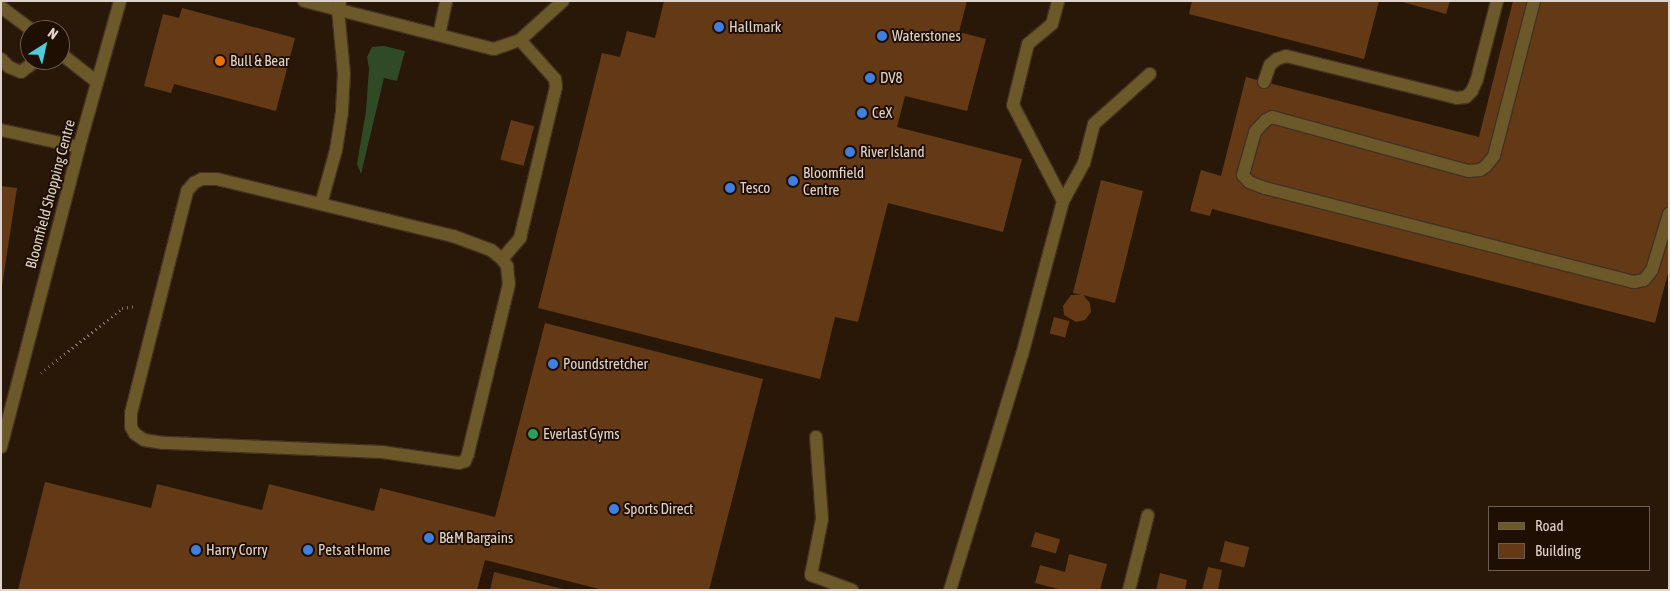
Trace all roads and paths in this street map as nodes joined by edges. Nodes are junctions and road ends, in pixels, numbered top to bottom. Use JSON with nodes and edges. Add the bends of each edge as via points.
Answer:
{"nodes":[{"id":1,"x":120,"y":1,"type":"edge"},
{"id":2,"x":304,"y":1,"type":"edge"},
{"id":3,"x":446,"y":1,"type":"edge"},
{"id":4,"x":563,"y":1,"type":"edge"},
{"id":5,"x":1058,"y":1,"type":"edge"},
{"id":6,"x":1497,"y":1,"type":"edge"},
{"id":7,"x":1534,"y":1,"type":"edge"},
{"id":8,"x":339,"y":5,"type":"edge"},
{"id":9,"x":1,"y":7,"type":"edge"},
{"id":10,"x":20,"y":22,"type":"edge"},
{"id":11,"x":439,"y":35,"type":"junction"},
{"id":12,"x":520,"y":40,"type":"junction"},
{"id":13,"x":1,"y":59,"type":"edge"},
{"id":14,"x":70,"y":61,"type":"edge"},
{"id":15,"x":24,"y":70,"type":"edge"},
{"id":16,"x":21,"y":72,"type":"junction"},
{"id":17,"x":1150,"y":74,"type":"dead end"},
{"id":18,"x":1,"y":76,"type":"edge"},
{"id":19,"x":97,"y":82,"type":"junction"},
{"id":20,"x":1264,"y":82,"type":"dead end"},
{"id":21,"x":1,"y":130,"type":"edge"},
{"id":22,"x":79,"y":147,"type":"junction"},
{"id":23,"x":1063,"y":201,"type":"junction"},
{"id":24,"x":320,"y":204,"type":"junction"},
{"id":25,"x":1669,"y":214,"type":"edge"},
{"id":26,"x":502,"y":259,"type":"junction"},
{"id":27,"x":159,"y":303,"type":"junction"},
{"id":28,"x":7,"y":395,"type":"edge"},
{"id":29,"x":816,"y":437,"type":"dead end"},
{"id":30,"x":1,"y":447,"type":"edge"},
{"id":31,"x":1148,"y":515,"type":"dead end"},
{"id":32,"x":852,"y":590,"type":"edge"},
{"id":33,"x":950,"y":590,"type":"edge"},
{"id":34,"x":1130,"y":590,"type":"edge"}],
"edges":[{"from":1,"to":19,"type":"street","name":"Bloomfield Shopping Centre"},
{"from":2,"to":8,"type":"street"},
{"from":3,"to":11,"type":"street"},
{"from":4,"to":12,"type":"street"},
{"from":5,"to":23,"type":"street","via":[[1052,24],[1028,44],[1013,105]]},
{"from":6,"to":20,"type":"street","via":[[1477,79],[1466,97],[1457,98],[1286,56],[1270,65]]},
{"from":7,"to":25,"type":"street","via":[[1494,156],[1480,170],[1468,171],[1272,117],[1256,132],[1243,175],[1249,182],[1265,188],[1634,282],[1644,280],[1652,270]]},
{"from":8,"to":11,"type":"street"},
{"from":8,"to":24,"type":"street","via":[[344,74],[342,111],[336,150]]},
{"from":9,"to":10,"type":"street"},
{"from":11,"to":12,"type":"street","via":[[494,49]]},
{"from":12,"to":26,"type":"street","via":[[555,79],[556,87],[520,238]]},
{"from":13,"to":16,"type":"street","via":[[8,67]]},
{"from":14,"to":19,"type":"street"},
{"from":15,"to":16,"type":"street"},
{"from":16,"to":18,"type":"street"},
{"from":17,"to":23,"type":"street","via":[[1094,124],[1084,163]]},
{"from":19,"to":22,"type":"street","name":"Bloomfield Shopping Centre"},
{"from":21,"to":22,"type":"street"},
{"from":22,"to":28,"type":"street","name":"Bloomfield Shopping Centre"},
{"from":23,"to":33,"type":"street","via":[[1022,355]]},
{"from":24,"to":26,"type":"street","via":[[453,236],[491,250]]},
{"from":24,"to":27,"type":"street","via":[[217,179],[202,179],[194,183],[187,191]]},
{"from":26,"to":27,"type":"street","via":[[507,266],[510,284],[468,454],[465,461],[459,463],[382,452],[144,440],[131,427],[131,413]]},
{"from":27,"to":28,"type":"path","via":[[122,308]]},
{"from":28,"to":30,"type":"street","name":"Bloomfield Shopping Centre"},
{"from":29,"to":32,"type":"street","via":[[822,519],[811,575]]},
{"from":31,"to":34,"type":"street"}]}
